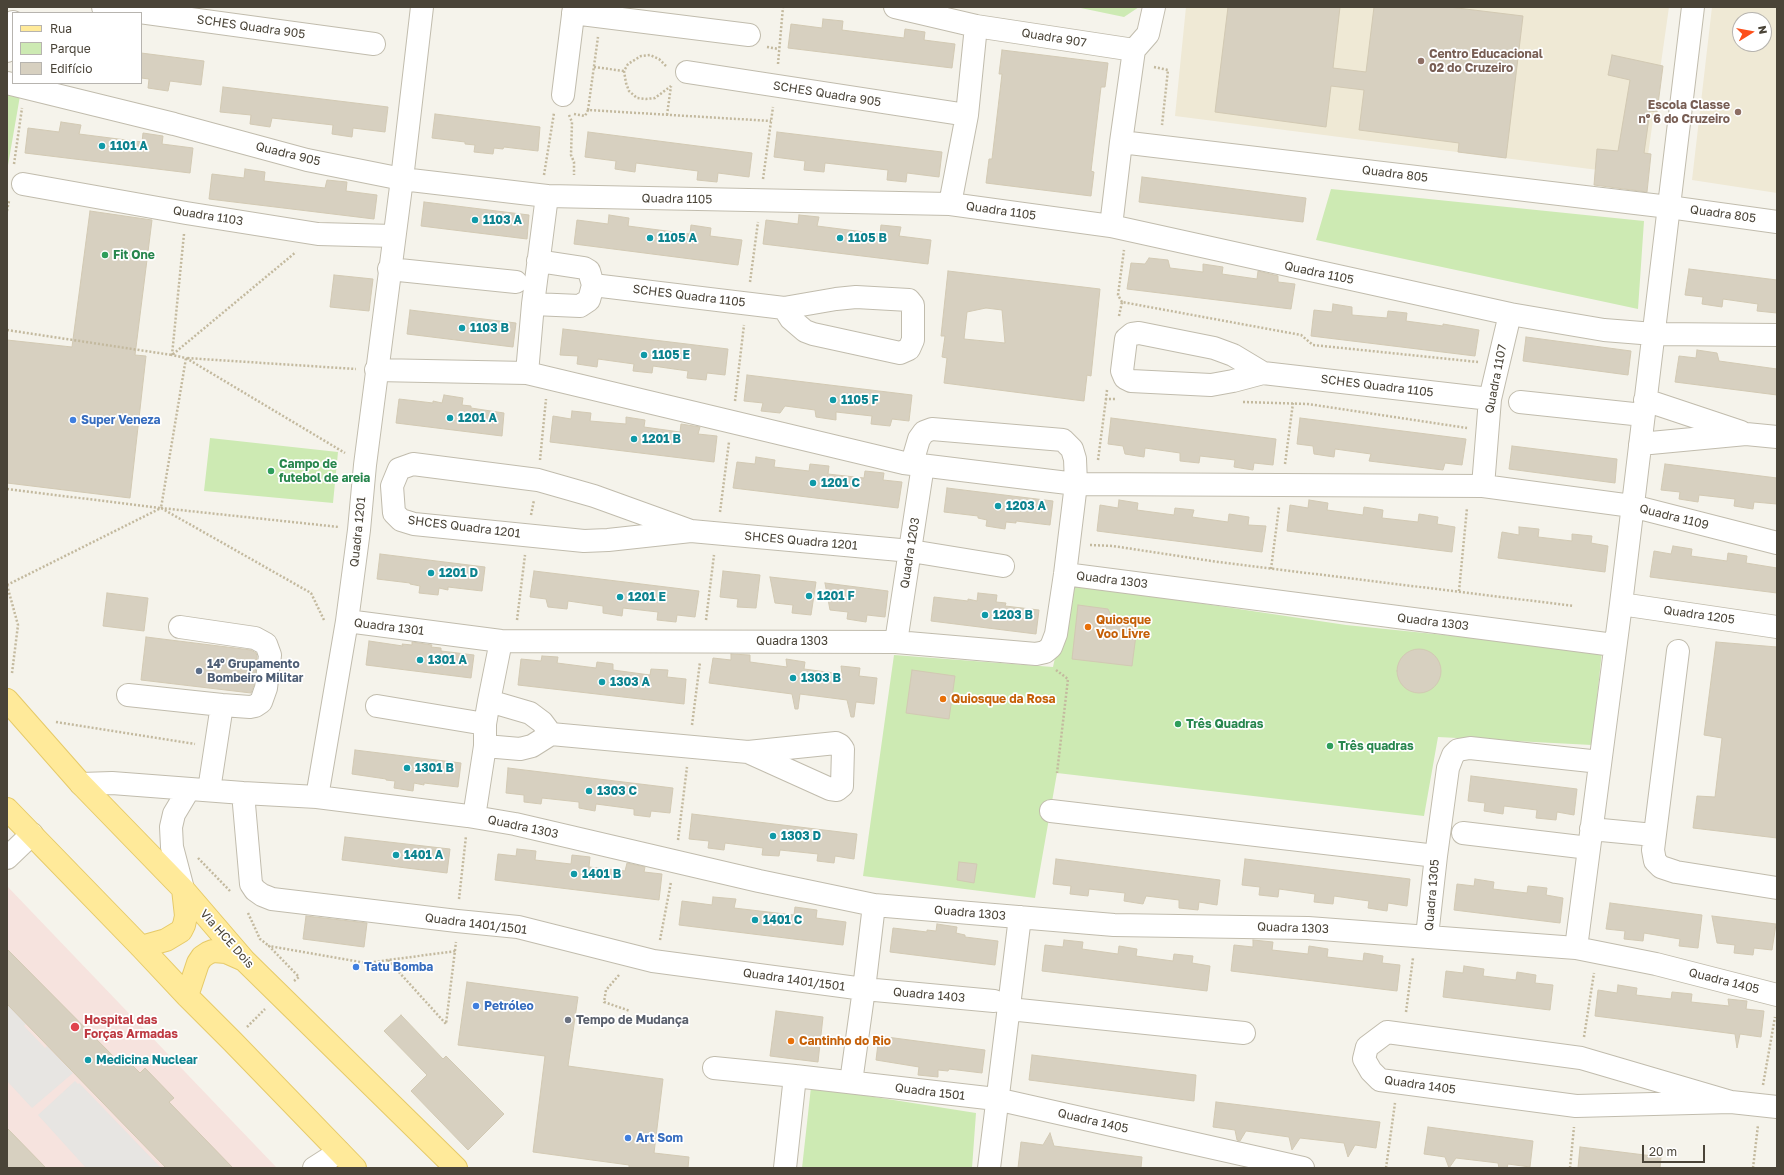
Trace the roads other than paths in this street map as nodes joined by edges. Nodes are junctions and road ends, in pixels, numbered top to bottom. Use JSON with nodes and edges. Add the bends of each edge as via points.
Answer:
{"nodes":[{"id":1,"x":103,"y":7,"type":"edge"},
{"id":2,"x":422,"y":7,"type":"edge"},
{"id":3,"x":895,"y":7,"type":"edge"},
{"id":4,"x":1154,"y":7,"type":"edge"},
{"id":5,"x":1693,"y":7,"type":"edge"},
{"id":6,"x":573,"y":10,"type":"edge"},
{"id":7,"x":140,"y":12,"type":"edge"},
{"id":8,"x":142,"y":12,"type":"edge"},
{"id":9,"x":976,"y":26,"type":"junction"},
{"id":10,"x":12,"y":27,"type":"edge"},
{"id":11,"x":749,"y":35,"type":"dead end"},
{"id":12,"x":374,"y":44,"type":"dead end"},
{"id":13,"x":7,"y":51,"type":"edge"},
{"id":14,"x":1141,"y":58,"type":"junction"},
{"id":15,"x":675,"y":76,"type":"road end"},
{"id":16,"x":16,"y":85,"type":"edge"},
{"id":17,"x":566,"y":104,"type":"road end"},
{"id":18,"x":967,"y":115,"type":"junction"},
{"id":19,"x":1121,"y":142,"type":"junction"},
{"id":20,"x":402,"y":179,"type":"junction"},
{"id":21,"x":16,"y":181,"type":"road end"},
{"id":22,"x":544,"y":196,"type":"junction"},
{"id":23,"x":950,"y":204,"type":"junction"},
{"id":24,"x":1669,"y":207,"type":"junction"},
{"id":25,"x":1777,"y":222,"type":"edge"},
{"id":26,"x":1119,"y":228,"type":"junction"},
{"id":27,"x":394,"y":236,"type":"junction"},
{"id":28,"x":538,"y":261,"type":"junction"},
{"id":29,"x":389,"y":269,"type":"junction"},
{"id":30,"x":516,"y":282,"type":"dead end"},
{"id":31,"x":593,"y":285,"type":"junction"},
{"id":32,"x":533,"y":304,"type":"junction"},
{"id":33,"x":784,"y":308,"type":"junction"},
{"id":34,"x":1510,"y":314,"type":"junction"},
{"id":35,"x":1654,"y":334,"type":"junction"},
{"id":36,"x":1777,"y":335,"type":"edge"},
{"id":37,"x":376,"y":370,"type":"junction"},
{"id":38,"x":527,"y":373,"type":"junction"},
{"id":39,"x":1263,"y":373,"type":"junction"},
{"id":40,"x":1490,"y":399,"type":"junction"},
{"id":41,"x":1520,"y":402,"type":"dead end"},
{"id":42,"x":1644,"y":408,"type":"junction"},
{"id":43,"x":1746,"y":434,"type":"junction"},
{"id":44,"x":1777,"y":437,"type":"edge"},
{"id":45,"x":1640,"y":444,"type":"junction"},
{"id":46,"x":918,"y":464,"type":"junction"},
{"id":47,"x":1086,"y":484,"type":"junction"},
{"id":48,"x":1476,"y":486,"type":"junction"},
{"id":49,"x":1632,"y":506,"type":"junction"},
{"id":50,"x":691,"y":531,"type":"junction"},
{"id":51,"x":1777,"y":543,"type":"edge"},
{"id":52,"x":911,"y":550,"type":"junction"},
{"id":53,"x":1003,"y":566,"type":"dead end"},
{"id":54,"x":1065,"y":574,"type":"junction"},
{"id":55,"x":1620,"y":604,"type":"junction"},
{"id":56,"x":337,"y":623,"type":"junction"},
{"id":57,"x":180,"y":626,"type":"dead end"},
{"id":58,"x":1777,"y":626,"type":"edge"},
{"id":59,"x":508,"y":641,"type":"junction"},
{"id":60,"x":896,"y":642,"type":"junction"},
{"id":61,"x":1614,"y":645,"type":"junction"},
{"id":62,"x":1678,"y":651,"type":"dead end"},
{"id":63,"x":128,"y":695,"type":"dead end"},
{"id":64,"x":7,"y":700,"type":"edge"},
{"id":65,"x":489,"y":701,"type":"junction"},
{"id":66,"x":222,"y":705,"type":"junction"},
{"id":67,"x":377,"y":706,"type":"dead end"},
{"id":68,"x":485,"y":724,"type":"junction"},
{"id":69,"x":551,"y":734,"type":"junction"},
{"id":70,"x":485,"y":746,"type":"junction"},
{"id":71,"x":748,"y":752,"type":"dead end"},
{"id":72,"x":1600,"y":762,"type":"junction"},
{"id":73,"x":81,"y":784,"type":"junction"},
{"id":74,"x":199,"y":790,"type":"junction"},
{"id":75,"x":243,"y":793,"type":"junction"},
{"id":76,"x":318,"y":797,"type":"junction"},
{"id":77,"x":7,"y":809,"type":"edge"},
{"id":78,"x":1051,"y":811,"type":"dead end"},
{"id":79,"x":474,"y":817,"type":"junction"},
{"id":80,"x":1462,"y":833,"type":"dead end"},
{"id":81,"x":32,"y":834,"type":"junction"},
{"id":82,"x":1654,"y":835,"type":"junction"},
{"id":83,"x":1590,"y":838,"type":"junction"},
{"id":84,"x":1436,"y":856,"type":"junction"},
{"id":85,"x":7,"y":858,"type":"edge"},
{"id":86,"x":1777,"y":888,"type":"edge"},
{"id":87,"x":183,"y":889,"type":"junction"},
{"id":88,"x":874,"y":905,"type":"junction"},
{"id":89,"x":1020,"y":917,"type":"junction"},
{"id":90,"x":1427,"y":936,"type":"junction"},
{"id":91,"x":141,"y":947,"type":"junction"},
{"id":92,"x":1576,"y":948,"type":"junction"},
{"id":93,"x":244,"y":960,"type":"junction"},
{"id":94,"x":864,"y":989,"type":"junction"},
{"id":95,"x":1777,"y":995,"type":"edge"},
{"id":96,"x":187,"y":996,"type":"junction"},
{"id":97,"x":1002,"y":1005,"type":"junction"},
{"id":98,"x":1244,"y":1033,"type":"dead end"},
{"id":99,"x":714,"y":1068,"type":"dead end"},
{"id":100,"x":795,"y":1076,"type":"junction"},
{"id":101,"x":851,"y":1082,"type":"junction"},
{"id":102,"x":996,"y":1099,"type":"junction"},
{"id":103,"x":1731,"y":1102,"type":"junction"},
{"id":104,"x":1777,"y":1107,"type":"edge"},
{"id":105,"x":339,"y":1152,"type":"junction"},
{"id":106,"x":314,"y":1168,"type":"edge"},
{"id":107,"x":355,"y":1168,"type":"edge"},
{"id":108,"x":456,"y":1168,"type":"edge"},
{"id":109,"x":785,"y":1168,"type":"edge"},
{"id":110,"x":989,"y":1168,"type":"edge"},
{"id":111,"x":1303,"y":1168,"type":"edge"}],
"edges":[{"from":1,"to":7,"type":"street","name":"SCHES Quadra 905"},
{"from":2,"to":20,"type":"street"},
{"from":3,"to":9,"type":"street"},
{"from":4,"to":14,"type":"street"},
{"from":5,"to":24,"type":"street"},
{"from":6,"to":11,"type":"street"},
{"from":6,"to":17,"type":"street"},
{"from":8,"to":12,"type":"street","name":"SCHES Quadra 905"},
{"from":9,"to":14,"type":"street","name":"Quadra 907"},
{"from":9,"to":18,"type":"street"},
{"from":10,"to":13,"type":"street"},
{"from":14,"to":19,"type":"street"},
{"from":15,"to":18,"type":"street","name":"SCHES Quadra 905","via":[[776,86]]},
{"from":16,"to":20,"type":"street","name":"Quadra 905","via":[[307,160]]},
{"from":18,"to":23,"type":"street"},
{"from":19,"to":24,"type":"street","name":"Quadra 805"},
{"from":19,"to":26,"type":"street"},
{"from":20,"to":22,"type":"street"},
{"from":20,"to":27,"type":"street"},
{"from":21,"to":27,"type":"street","name":"Quadra 1103","via":[[186,213],[318,234]]},
{"from":22,"to":23,"type":"street","name":"Quadra 1105"},
{"from":22,"to":28,"type":"street"},
{"from":23,"to":26,"type":"street","name":"Quadra 1105"},
{"from":24,"to":25,"type":"street","name":"Quadra 805"},
{"from":24,"to":35,"type":"street"},
{"from":26,"to":34,"type":"street","name":"Quadra 1105"},
{"from":27,"to":29,"type":"street"},
{"from":28,"to":31,"type":"street","via":[[584,268],[589,271]]},
{"from":28,"to":32,"type":"street"},
{"from":29,"to":30,"type":"street"},
{"from":29,"to":37,"type":"street"},
{"from":31,"to":32,"type":"street","via":[[589,300],[580,306]]},
{"from":31,"to":33,"type":"street","name":"SCHES Quadra 1105"},
{"from":32,"to":38,"type":"street"},
{"from":33,"to":33,"type":"street","name":"SCHES Quadra 1105","via":[[791,319],[805,331],[813,334],[900,353],[909,349],[913,340],[913,305],[909,300],[856,297]]},
{"from":34,"to":35,"type":"street","via":[[1604,330]]},
{"from":34,"to":40,"type":"street","name":"Quadra 1107"},
{"from":35,"to":36,"type":"street"},
{"from":35,"to":42,"type":"street","name":"Quadra 1109"},
{"from":37,"to":38,"type":"street"},
{"from":37,"to":56,"type":"street","name":"Quadra 1201","via":[[359,530]]},
{"from":38,"to":46,"type":"street"},
{"from":39,"to":39,"type":"street","name":"SCHES Quadra 1105","via":[[1233,355],[1214,348],[1140,333],[1132,334],[1126,339],[1122,371],[1125,378],[1131,381],[1211,385],[1233,382]]},
{"from":39,"to":40,"type":"street","name":"SCHES Quadra 1105"},
{"from":40,"to":48,"type":"street","name":"Quadra 1107"},
{"from":41,"to":42,"type":"street"},
{"from":42,"to":43,"type":"street"},
{"from":42,"to":45,"type":"street","name":"Quadra 1109"},
{"from":43,"to":44,"type":"street"},
{"from":43,"to":45,"type":"street"},
{"from":45,"to":49,"type":"street","name":"Quadra 1109"},
{"from":46,"to":47,"type":"street"},
{"from":46,"to":47,"type":"street","name":"Quadra 1203","via":[[919,439],[924,432],[932,429],[1063,440],[1072,449]]},
{"from":46,"to":52,"type":"street","name":"Quadra 1203"},
{"from":47,"to":48,"type":"street"},
{"from":47,"to":54,"type":"street"},
{"from":48,"to":49,"type":"street"},
{"from":49,"to":51,"type":"street","name":"Quadra 1109"},
{"from":49,"to":55,"type":"street"},
{"from":50,"to":50,"type":"street","name":"SHCES Quadra 1201","via":[[594,496],[538,480],[413,464],[399,468],[392,486],[394,513],[401,520],[414,524],[568,540],[608,540]]},
{"from":50,"to":52,"type":"street","name":"SHCES Quadra 1201"},
{"from":52,"to":53,"type":"street","name":"SHCES Quadra 1201"},
{"from":52,"to":60,"type":"street","name":"Quadra 1203"},
{"from":54,"to":60,"type":"street","name":"Quadra 1303","via":[[1056,634],[1051,647],[1045,652],[1036,654]]},
{"from":54,"to":61,"type":"street","name":"Quadra 1303"},
{"from":55,"to":58,"type":"street","name":"Quadra 1205"},
{"from":55,"to":61,"type":"street"},
{"from":56,"to":59,"type":"street","name":"Quadra 1301"},
{"from":56,"to":76,"type":"street","name":"Quadra 1301"},
{"from":57,"to":66,"type":"street","via":[[255,638],[268,647],[270,655],[266,688],[261,702],[250,707]]},
{"from":59,"to":60,"type":"street","name":"Quadra 1303"},
{"from":59,"to":65,"type":"street"},
{"from":61,"to":72,"type":"street"},
{"from":62,"to":82,"type":"street"},
{"from":63,"to":66,"type":"street"},
{"from":64,"to":73,"type":"main road","name":"Via HCE Dois"},
{"from":65,"to":68,"type":"street"},
{"from":65,"to":69,"type":"street","via":[[530,713],[542,722]]},
{"from":66,"to":74,"type":"street","via":[[215,747]]},
{"from":67,"to":68,"type":"street"},
{"from":68,"to":70,"type":"street"},
{"from":69,"to":70,"type":"street","via":[[532,746],[520,749]]},
{"from":69,"to":71,"type":"street"},
{"from":70,"to":79,"type":"street"},
{"from":72,"to":83,"type":"street"},
{"from":72,"to":84,"type":"street","name":"Quadra 1305","via":[[1470,748],[1458,750],[1448,768]]},
{"from":73,"to":74,"type":"street","via":[[112,783]]},
{"from":73,"to":87,"type":"main road","name":"Via HCE Dois"},
{"from":74,"to":75,"type":"street"},
{"from":74,"to":87,"type":"street","via":[[174,814],[171,827],[172,847]]},
{"from":75,"to":76,"type":"street"},
{"from":75,"to":94,"type":"street","name":"Quadra 1401/1501","via":[[251,884],[262,895],[280,900],[518,927],[656,961]]},
{"from":76,"to":79,"type":"street"},
{"from":77,"to":81,"type":"main road"},
{"from":78,"to":84,"type":"street"},
{"from":79,"to":88,"type":"street","name":"Quadra 1303","via":[[515,824],[758,882]]},
{"from":80,"to":83,"type":"street"},
{"from":81,"to":85,"type":"street"},
{"from":81,"to":91,"type":"main road"},
{"from":82,"to":83,"type":"street"},
{"from":82,"to":86,"type":"street","via":[[1655,860],[1661,867],[1676,872]]},
{"from":83,"to":92,"type":"street"},
{"from":84,"to":90,"type":"street","name":"Quadra 1305"},
{"from":87,"to":91,"type":"main road","via":[[186,916],[181,931],[166,940]]},
{"from":87,"to":93,"type":"main road","name":"Via HCE Dois"},
{"from":88,"to":89,"type":"street","name":"Quadra 1303"},
{"from":88,"to":94,"type":"street"},
{"from":89,"to":90,"type":"street","name":"Quadra 1303","via":[[1114,925],[1308,928]]},
{"from":89,"to":97,"type":"street"},
{"from":90,"to":92,"type":"street","name":"Quadra 1305"},
{"from":91,"to":96,"type":"main road"},
{"from":92,"to":95,"type":"street","name":"Quadra 1405","via":[[1656,964]]},
{"from":93,"to":96,"type":"main road","via":[[226,952],[208,953],[198,963]]},
{"from":93,"to":108,"type":"main road","name":"Via HCE Dois"},
{"from":94,"to":97,"type":"street","name":"Quadra 1403"},
{"from":94,"to":101,"type":"street"},
{"from":96,"to":105,"type":"main road"},
{"from":97,"to":98,"type":"street"},
{"from":97,"to":102,"type":"street"},
{"from":99,"to":100,"type":"street","name":"Quadra 1501"},
{"from":100,"to":101,"type":"street","name":"Quadra 1501"},
{"from":100,"to":109,"type":"street"},
{"from":101,"to":102,"type":"street","name":"Quadra 1501"},
{"from":102,"to":110,"type":"street"},
{"from":102,"to":111,"type":"street","name":"Quadra 1405"},
{"from":103,"to":103,"type":"street","name":"Quadra 1405","via":[[1581,1058],[1387,1032],[1367,1047],[1364,1059],[1380,1080],[1576,1106]]},
{"from":103,"to":104,"type":"street","name":"Quadra 1405"},
{"from":105,"to":106,"type":"street"},
{"from":105,"to":107,"type":"main road"}]}
